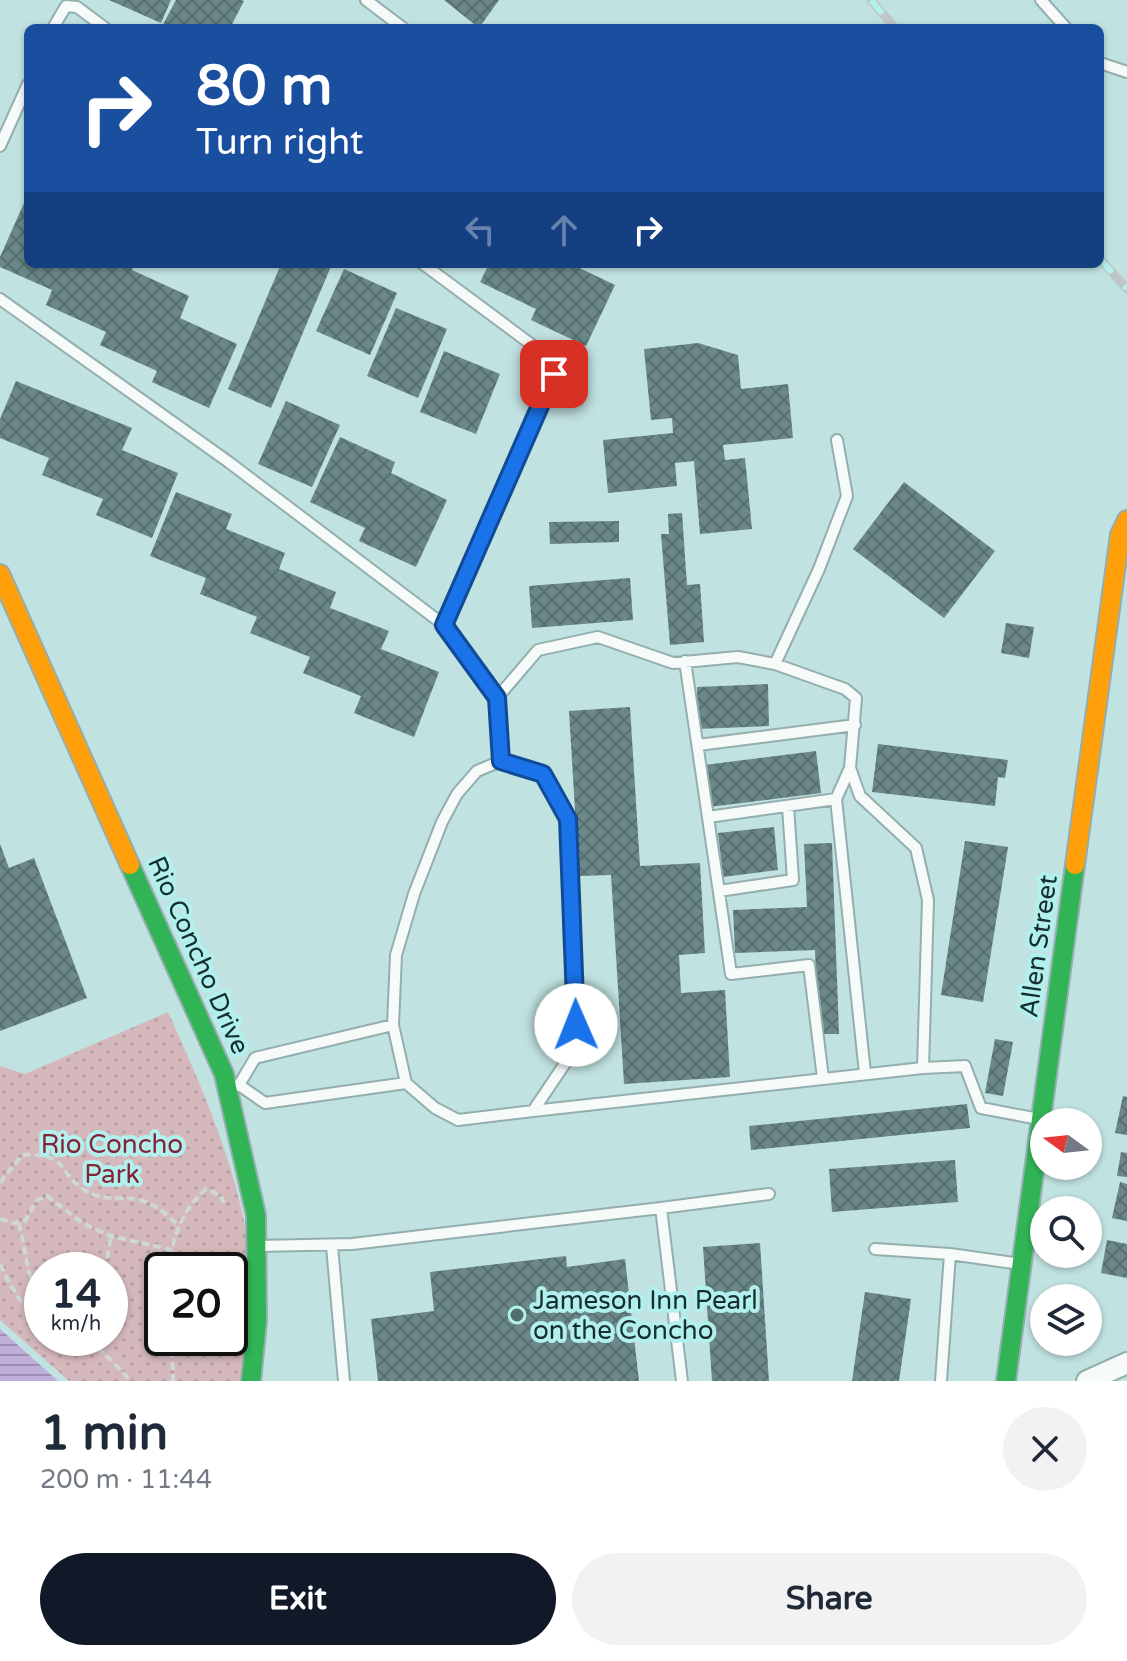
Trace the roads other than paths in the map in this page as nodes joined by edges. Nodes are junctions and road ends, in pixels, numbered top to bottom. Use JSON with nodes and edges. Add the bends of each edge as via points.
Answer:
{"nodes":[{"id":1,"x":366,"y":0,"type":"edge"},
{"id":2,"x":1041,"y":0,"type":"edge"},
{"id":3,"x":55,"y":24,"type":"edge"},
{"id":4,"x":100,"y":24,"type":"edge"},
{"id":5,"x":398,"y":24,"type":"edge"},
{"id":6,"x":1062,"y":24,"type":"edge"},
{"id":7,"x":1104,"y":64,"type":"edge"},
{"id":8,"x":1127,"y":72,"type":"edge"},
{"id":9,"x":24,"y":93,"type":"edge"},
{"id":10,"x":0,"y":146,"type":"edge"},
{"id":11,"x":428,"y":268,"type":"edge"},
{"id":12,"x":0,"y":299,"type":"edge"},
{"id":13,"x":837,"y":440,"type":"dead end"},
{"id":14,"x":1127,"y":520,"type":"edge"},
{"id":15,"x":0,"y":574,"type":"edge"},
{"id":16,"x":444,"y":625,"type":"junction"},
{"id":17,"x":685,"y":661,"type":"junction"},
{"id":18,"x":775,"y":664,"type":"junction"},
{"id":19,"x":497,"y":698,"type":"junction"},
{"id":20,"x":855,"y":725,"type":"junction"},
{"id":21,"x":698,"y":745,"type":"junction"},
{"id":22,"x":501,"y":761,"type":"junction"},
{"id":23,"x":850,"y":768,"type":"junction"},
{"id":24,"x":836,"y":799,"type":"junction"},
{"id":25,"x":788,"y":806,"type":"junction"},
{"id":26,"x":708,"y":817,"type":"junction"},
{"id":27,"x":719,"y":891,"type":"junction"},
{"id":28,"x":393,"y":1025,"type":"junction"},
{"id":29,"x":923,"y":1068,"type":"junction"},
{"id":30,"x":865,"y":1073,"type":"junction"},
{"id":31,"x":823,"y":1078,"type":"junction"},
{"id":32,"x":406,"y":1083,"type":"junction"},
{"id":33,"x":233,"y":1087,"type":"junction"},
{"id":34,"x":1042,"y":1108,"type":"edge"},
{"id":35,"x":533,"y":1111,"type":"junction"},
{"id":36,"x":1030,"y":1117,"type":"edge"},
{"id":37,"x":1033,"y":1180,"type":"edge"},
{"id":38,"x":769,"y":1194,"type":"dead end"},
{"id":39,"x":661,"y":1208,"type":"junction"},
{"id":40,"x":256,"y":1246,"type":"junction"},
{"id":41,"x":332,"y":1246,"type":"junction"},
{"id":42,"x":875,"y":1249,"type":"dead end"},
{"id":43,"x":950,"y":1254,"type":"junction"},
{"id":44,"x":1022,"y":1264,"type":"junction"},
{"id":45,"x":1127,"y":1363,"type":"edge"},
{"id":46,"x":251,"y":1381,"type":"edge"},
{"id":47,"x":344,"y":1381,"type":"edge"},
{"id":48,"x":682,"y":1381,"type":"edge"},
{"id":49,"x":941,"y":1381,"type":"edge"},
{"id":50,"x":1006,"y":1381,"type":"edge"},
{"id":51,"x":1087,"y":1381,"type":"edge"}],
"edges":[{"from":1,"to":5,"type":"lane"},
{"from":2,"to":6,"type":"lane"},
{"from":3,"to":4,"type":"lane","via":[[66,6],[77,7]]},
{"from":7,"to":8,"type":"lane"},
{"from":9,"to":10,"type":"lane"},
{"from":11,"to":16,"type":"lane","via":[[555,362]]},
{"from":12,"to":16,"type":"lane"},
{"from":13,"to":18,"type":"lane","via":[[847,496]]},
{"from":14,"to":34,"type":"street","name":"Allen Street","via":[[1120,535]]},
{"from":15,"to":33,"type":"street","name":"Rio Concho Drive"},
{"from":16,"to":19,"type":"lane"},
{"from":17,"to":18,"type":"lane","via":[[738,657]]},
{"from":17,"to":19,"type":"lane","via":[[673,663],[598,637],[538,650]]},
{"from":17,"to":21,"type":"lane"},
{"from":18,"to":20,"type":"lane","via":[[845,689],[856,698]]},
{"from":19,"to":22,"type":"lane"},
{"from":20,"to":21,"type":"lane"},
{"from":20,"to":23,"type":"lane"},
{"from":21,"to":26,"type":"lane"},
{"from":22,"to":28,"type":"lane","via":[[477,771],[442,822],[396,955]]},
{"from":22,"to":35,"type":"lane","via":[[543,774],[568,819],[576,1025],[566,1062]]},
{"from":23,"to":24,"type":"lane"},
{"from":23,"to":29,"type":"lane","via":[[860,796],[916,848],[928,900]]},
{"from":24,"to":25,"type":"lane"},
{"from":24,"to":30,"type":"lane"},
{"from":25,"to":26,"type":"lane"},
{"from":25,"to":27,"type":"lane","via":[[793,880]]},
{"from":26,"to":27,"type":"lane"},
{"from":27,"to":31,"type":"lane","via":[[731,974],[809,965]]},
{"from":28,"to":32,"type":"lane"},
{"from":28,"to":33,"type":"lane","via":[[255,1058]]},
{"from":29,"to":30,"type":"lane"},
{"from":29,"to":36,"type":"lane","via":[[965,1066],[981,1108]]},
{"from":30,"to":31,"type":"lane"},
{"from":31,"to":35,"type":"lane"},
{"from":32,"to":33,"type":"lane","via":[[265,1103]]},
{"from":32,"to":35,"type":"lane","via":[[458,1120]]},
{"from":33,"to":40,"type":"street","name":"Rio Concho Drive","via":[[256,1215]]},
{"from":37,"to":44,"type":"street","name":"Allen Street"},
{"from":38,"to":39,"type":"lane"},
{"from":39,"to":41,"type":"lane"},
{"from":39,"to":48,"type":"lane"},
{"from":40,"to":41,"type":"lane"},
{"from":40,"to":46,"type":"street","name":"Rio Concho Drive"},
{"from":41,"to":47,"type":"lane"},
{"from":42,"to":43,"type":"lane"},
{"from":43,"to":44,"type":"lane"},
{"from":43,"to":49,"type":"lane"},
{"from":44,"to":50,"type":"street","name":"Allen Street"},
{"from":45,"to":51,"type":"street"}]}
